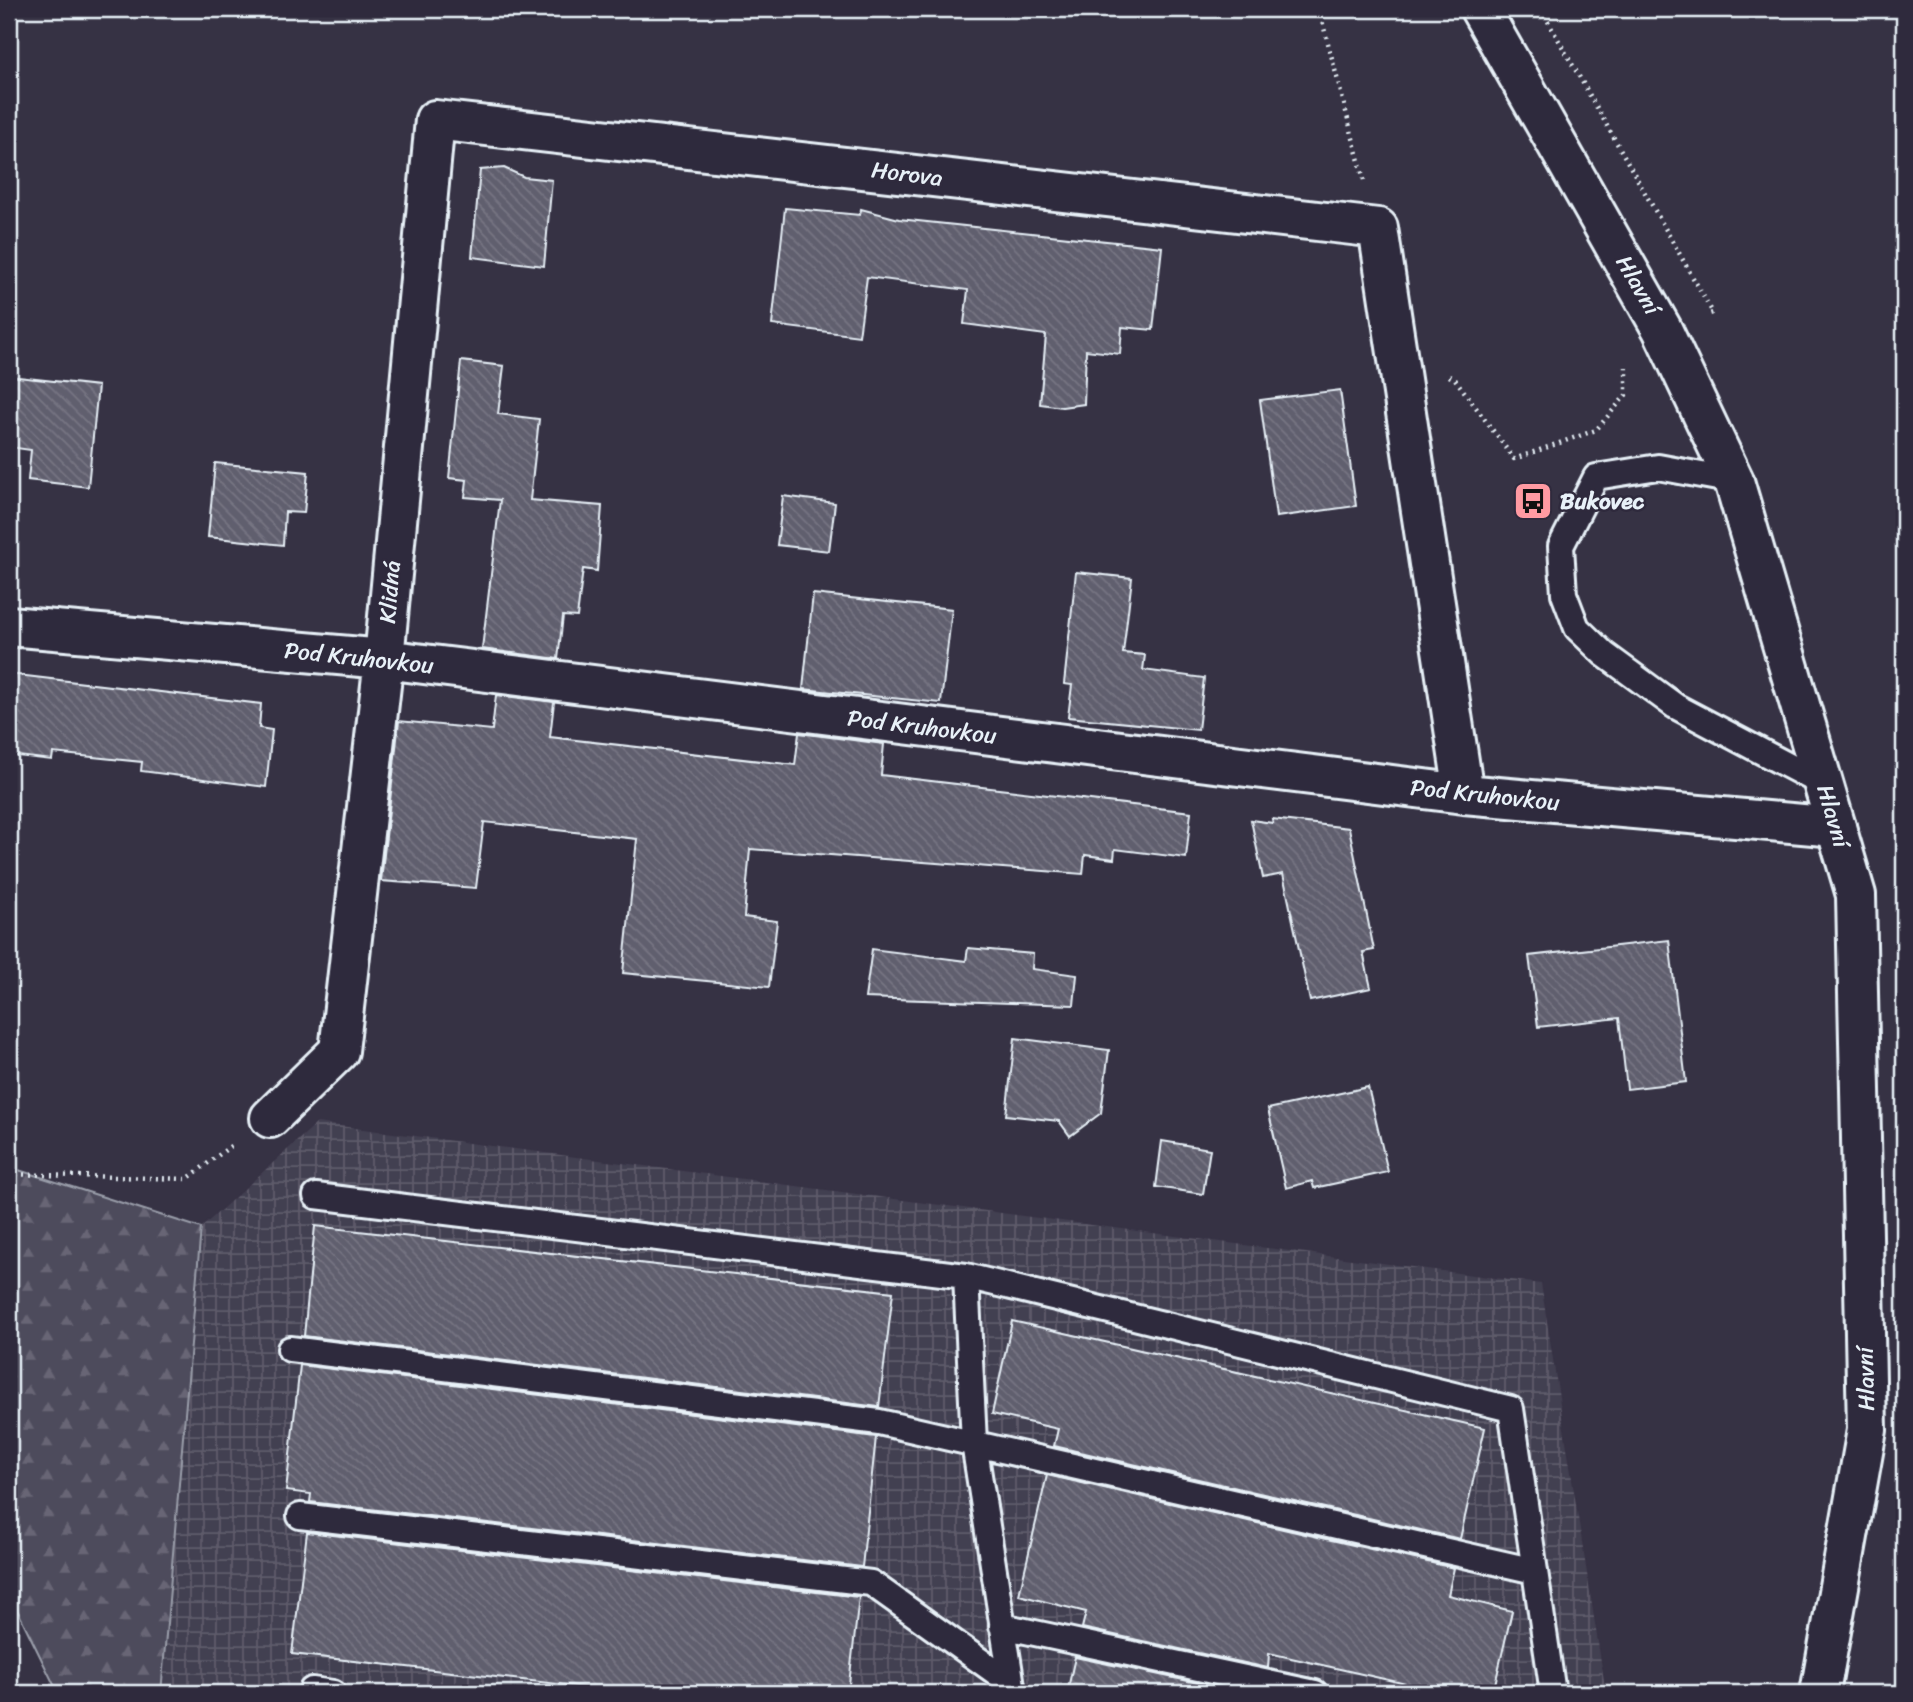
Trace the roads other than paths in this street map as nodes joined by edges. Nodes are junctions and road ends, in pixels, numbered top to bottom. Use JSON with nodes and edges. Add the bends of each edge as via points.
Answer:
{"nodes":[{"id":1,"x":1480,"y":9,"type":"edge"},
{"id":2,"x":435,"y":120,"type":"joint"},
{"id":3,"x":1734,"y":481,"type":"junction"},
{"id":4,"x":9,"y":626,"type":"edge"},
{"id":5,"x":384,"y":659,"type":"junction"},
{"id":6,"x":1823,"y":784,"type":"junction"},
{"id":7,"x":1464,"y":794,"type":"junction"},
{"id":8,"x":1836,"y":827,"type":"junction"},
{"id":9,"x":270,"y":1118,"type":"road end"},
{"id":10,"x":316,"y":1196,"type":"dead end"},
{"id":11,"x":967,"y":1276,"type":"junction"},
{"id":12,"x":290,"y":1349,"type":"dead end"},
{"id":13,"x":974,"y":1443,"type":"junction"},
{"id":14,"x":300,"y":1516,"type":"dead end"},
{"id":15,"x":1535,"y":1571,"type":"junction"},
{"id":16,"x":1002,"y":1626,"type":"junction"},
{"id":17,"x":1012,"y":1688,"type":"edge"},
{"id":18,"x":1315,"y":1693,"type":"edge"},
{"id":19,"x":1553,"y":1693,"type":"edge"},
{"id":20,"x":1820,"y":1693,"type":"edge"}],
"edges":[{"from":1,"to":3,"type":"street","name":"Hlavní","via":[[1662,329]]},
{"from":2,"to":5,"type":"street","name":"Klidná"},
{"from":2,"to":7,"type":"street","name":"Horova","via":[[1378,228]]},
{"from":3,"to":6,"type":"street","name":"Hlavní"},
{"from":3,"to":6,"type":"lane","via":[[1658,467],[1596,477],[1561,546],[1564,594],[1577,628],[1604,654],[1675,706]]},
{"from":4,"to":5,"type":"street","name":"Pod Kruhovkou"},
{"from":5,"to":7,"type":"street","name":"Pod Kruhovkou"},
{"from":5,"to":9,"type":"street","name":"Klidná","via":[[339,1051]]},
{"from":6,"to":8,"type":"street","name":"Hlavní"},
{"from":7,"to":8,"type":"street","name":"Pod Kruhovkou"},
{"from":8,"to":20,"type":"street","name":"Hlavní","via":[[1856,895],[1867,1430]]},
{"from":10,"to":11,"type":"lane"},
{"from":11,"to":13,"type":"lane"},
{"from":11,"to":15,"type":"lane","via":[[1511,1409]]},
{"from":12,"to":13,"type":"lane","via":[[879,1422]]},
{"from":13,"to":15,"type":"lane"},
{"from":13,"to":16,"type":"lane"},
{"from":14,"to":17,"type":"lane","via":[[871,1583]]},
{"from":15,"to":19,"type":"lane"},
{"from":16,"to":17,"type":"lane"},
{"from":16,"to":18,"type":"lane"}]}
